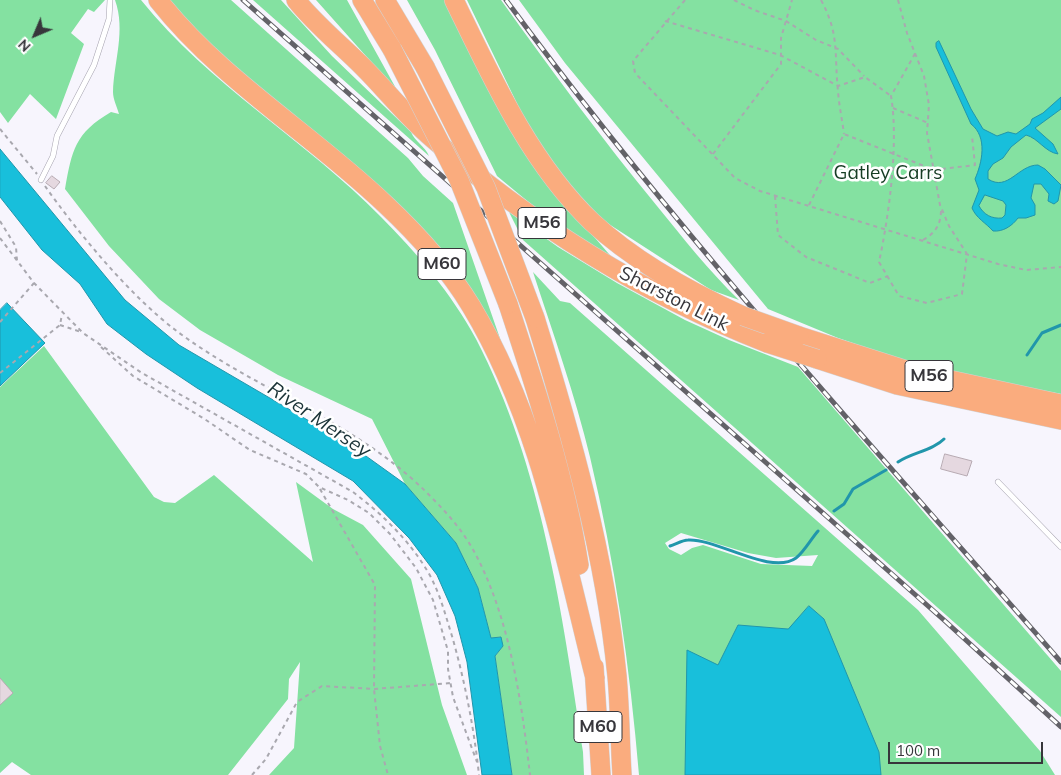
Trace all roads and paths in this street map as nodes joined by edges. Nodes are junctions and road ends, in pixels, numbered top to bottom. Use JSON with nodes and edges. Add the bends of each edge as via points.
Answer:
{"nodes":[{"id":1,"x":110,"y":0,"type":"edge"},
{"id":2,"x":158,"y":0,"type":"edge"},
{"id":3,"x":296,"y":0,"type":"edge"},
{"id":4,"x":308,"y":0,"type":"edge"},
{"id":5,"x":362,"y":0,"type":"edge"},
{"id":6,"x":385,"y":0,"type":"edge"},
{"id":7,"x":397,"y":0,"type":"edge"},
{"id":8,"x":454,"y":0,"type":"edge"},
{"id":9,"x":685,"y":0,"type":"edge"},
{"id":10,"x":734,"y":0,"type":"edge"},
{"id":11,"x":792,"y":0,"type":"edge"},
{"id":12,"x":821,"y":0,"type":"edge"},
{"id":13,"x":898,"y":0,"type":"edge"},
{"id":14,"x":665,"y":21,"type":"junction"},
{"id":15,"x":786,"y":21,"type":"junction"},
{"id":16,"x":838,"y":50,"type":"junction"},
{"id":17,"x":916,"y":52,"type":"junction"},
{"id":18,"x":351,"y":54,"type":"junction"},
{"id":19,"x":780,"y":55,"type":"junction"},
{"id":20,"x":425,"y":68,"type":"junction"},
{"id":21,"x":865,"y":77,"type":"junction"},
{"id":22,"x":838,"y":86,"type":"junction"},
{"id":23,"x":891,"y":96,"type":"junction"},
{"id":24,"x":893,"y":108,"type":"junction"},
{"id":25,"x":928,"y":123,"type":"junction"},
{"id":26,"x":0,"y":130,"type":"edge"},
{"id":27,"x":844,"y":134,"type":"junction"},
{"id":28,"x":972,"y":136,"type":"dead end"},
{"id":29,"x":893,"y":152,"type":"junction"},
{"id":30,"x":713,"y":154,"type":"junction"},
{"id":31,"x":934,"y":170,"type":"junction"},
{"id":32,"x":41,"y":180,"type":"junction"},
{"id":33,"x":775,"y":196,"type":"junction"},
{"id":34,"x":809,"y":205,"type":"junction"},
{"id":35,"x":942,"y":209,"type":"junction"},
{"id":36,"x":0,"y":221,"type":"edge"},
{"id":37,"x":886,"y":230,"type":"junction"},
{"id":38,"x":0,"y":238,"type":"edge"},
{"id":39,"x":923,"y":240,"type":"junction"},
{"id":40,"x":967,"y":254,"type":"junction"},
{"id":41,"x":17,"y":261,"type":"junction"},
{"id":42,"x":1061,"y":267,"type":"edge"},
{"id":43,"x":888,"y":276,"type":"junction"},
{"id":44,"x":34,"y":283,"type":"junction"},
{"id":45,"x":62,"y":314,"type":"junction"},
{"id":46,"x":0,"y":322,"type":"edge"},
{"id":47,"x":60,"y":325,"type":"junction"},
{"id":48,"x":83,"y":333,"type":"junction"},
{"id":49,"x":97,"y":342,"type":"junction"},
{"id":50,"x":0,"y":373,"type":"edge"},
{"id":51,"x":1061,"y":404,"type":"edge"},
{"id":52,"x":1061,"y":420,"type":"edge"},
{"id":53,"x":998,"y":482,"type":"dead end"},
{"id":54,"x":319,"y":488,"type":"junction"},
{"id":55,"x":1061,"y":547,"type":"edge"},
{"id":56,"x":596,"y":678,"type":"junction"},
{"id":57,"x":451,"y":683,"type":"junction"},
{"id":58,"x":374,"y":689,"type":"junction"},
{"id":59,"x":478,"y":764,"type":"junction"},
{"id":60,"x":252,"y":775,"type":"edge"},
{"id":61,"x":388,"y":775,"type":"edge"},
{"id":62,"x":479,"y":775,"type":"edge"},
{"id":63,"x":530,"y":775,"type":"edge"},
{"id":64,"x":601,"y":775,"type":"edge"},
{"id":65,"x":622,"y":775,"type":"edge"}],
"edges":[{"from":1,"to":32,"type":"lane","via":[[109,19],[94,65],[58,136],[53,156]]},
{"from":2,"to":56,"type":"highway","number":"M60","via":[[220,64],[385,204],[439,260],[471,305],[514,390],[534,446]]},
{"from":3,"to":18,"type":"highway","number":"M56"},
{"from":4,"to":18,"type":"highway"},
{"from":5,"to":56,"type":"highway","number":"M60","bridge":true,"via":[[392,49],[459,180],[508,304],[564,495]]},
{"from":6,"to":20,"type":"highway","number":"M60"},
{"from":7,"to":20,"type":"highway","number":"M60"},
{"from":8,"to":51,"type":"highway","name":"Sharston Link","number":"M56","bridge":true,"via":[[487,68],[533,148],[592,222],[654,268],[701,297],[799,336],[909,371]]},
{"from":9,"to":14,"type":"path"},
{"from":10,"to":15,"type":"path"},
{"from":11,"to":15,"type":"path"},
{"from":12,"to":16,"type":"path","via":[[830,18]]},
{"from":13,"to":17,"type":"path"},
{"from":14,"to":19,"type":"path"},
{"from":14,"to":30,"type":"path","via":[[633,60],[635,73]]},
{"from":15,"to":16,"type":"path"},
{"from":15,"to":19,"type":"path"},
{"from":16,"to":21,"type":"path"},
{"from":16,"to":22,"type":"path"},
{"from":17,"to":23,"type":"path"},
{"from":17,"to":25,"type":"path","via":[[929,105]]},
{"from":18,"to":52,"type":"highway","name":"Sharston Link","number":"M56","bridge":true,"via":[[430,137],[544,224],[665,297],[767,343],[897,385]]},
{"from":19,"to":22,"type":"path"},
{"from":19,"to":30,"type":"path","via":[[781,64]]},
{"from":20,"to":65,"type":"highway","number":"M60","bridge":true,"via":[[486,188],[535,318],[570,436],[598,555],[617,676]]},
{"from":21,"to":22,"type":"path"},
{"from":21,"to":23,"type":"path"},
{"from":22,"to":27,"type":"path"},
{"from":23,"to":24,"type":"path"},
{"from":24,"to":25,"type":"path"},
{"from":24,"to":29,"type":"path"},
{"from":25,"to":31,"type":"path"},
{"from":26,"to":32,"type":"path"},
{"from":27,"to":29,"type":"path"},
{"from":27,"to":34,"type":"path"},
{"from":28,"to":31,"type":"path","via":[[975,165]]},
{"from":29,"to":31,"type":"path"},
{"from":29,"to":37,"type":"path"},
{"from":30,"to":33,"type":"path","via":[[735,178]]},
{"from":31,"to":35,"type":"path"},
{"from":32,"to":63,"type":"path","via":[[130,288],[176,331],[354,434],[406,471],[443,509],[476,556],[494,595],[509,647]]},
{"from":33,"to":34,"type":"path"},
{"from":33,"to":43,"type":"path","via":[[778,235],[806,257],[870,283]]},
{"from":34,"to":37,"type":"path"},
{"from":35,"to":39,"type":"path","via":[[936,230]]},
{"from":35,"to":40,"type":"path","via":[[948,226]]},
{"from":36,"to":41,"type":"path","via":[[16,247]]},
{"from":37,"to":39,"type":"path"},
{"from":37,"to":43,"type":"path","via":[[879,262]]},
{"from":38,"to":41,"type":"path"},
{"from":39,"to":40,"type":"path"},
{"from":40,"to":42,"type":"path","via":[[1026,270]]},
{"from":40,"to":43,"type":"path","via":[[962,294],[927,303],[899,296]]},
{"from":41,"to":44,"type":"path"},
{"from":44,"to":45,"type":"path"},
{"from":44,"to":46,"type":"path"},
{"from":45,"to":47,"type":"path"},
{"from":45,"to":48,"type":"path"},
{"from":47,"to":48,"type":"path"},
{"from":47,"to":50,"type":"path"},
{"from":48,"to":49,"type":"path"},
{"from":49,"to":54,"type":"path","via":[[132,376],[250,450],[306,474]]},
{"from":49,"to":59,"type":"path","via":[[142,372],[353,492],[405,540],[440,596],[464,680]]},
{"from":53,"to":55,"type":"lane"},
{"from":54,"to":57,"type":"path","via":[[369,513],[416,568],[433,600],[448,651]]},
{"from":54,"to":58,"type":"path","via":[[375,585]]},
{"from":56,"to":64,"type":"highway","number":"M60"},
{"from":57,"to":58,"type":"path"},
{"from":57,"to":59,"type":"path"},
{"from":58,"to":60,"type":"path","via":[[322,686],[297,702],[266,759]]},
{"from":58,"to":61,"type":"path","via":[[380,746]]},
{"from":59,"to":62,"type":"path"}]}
